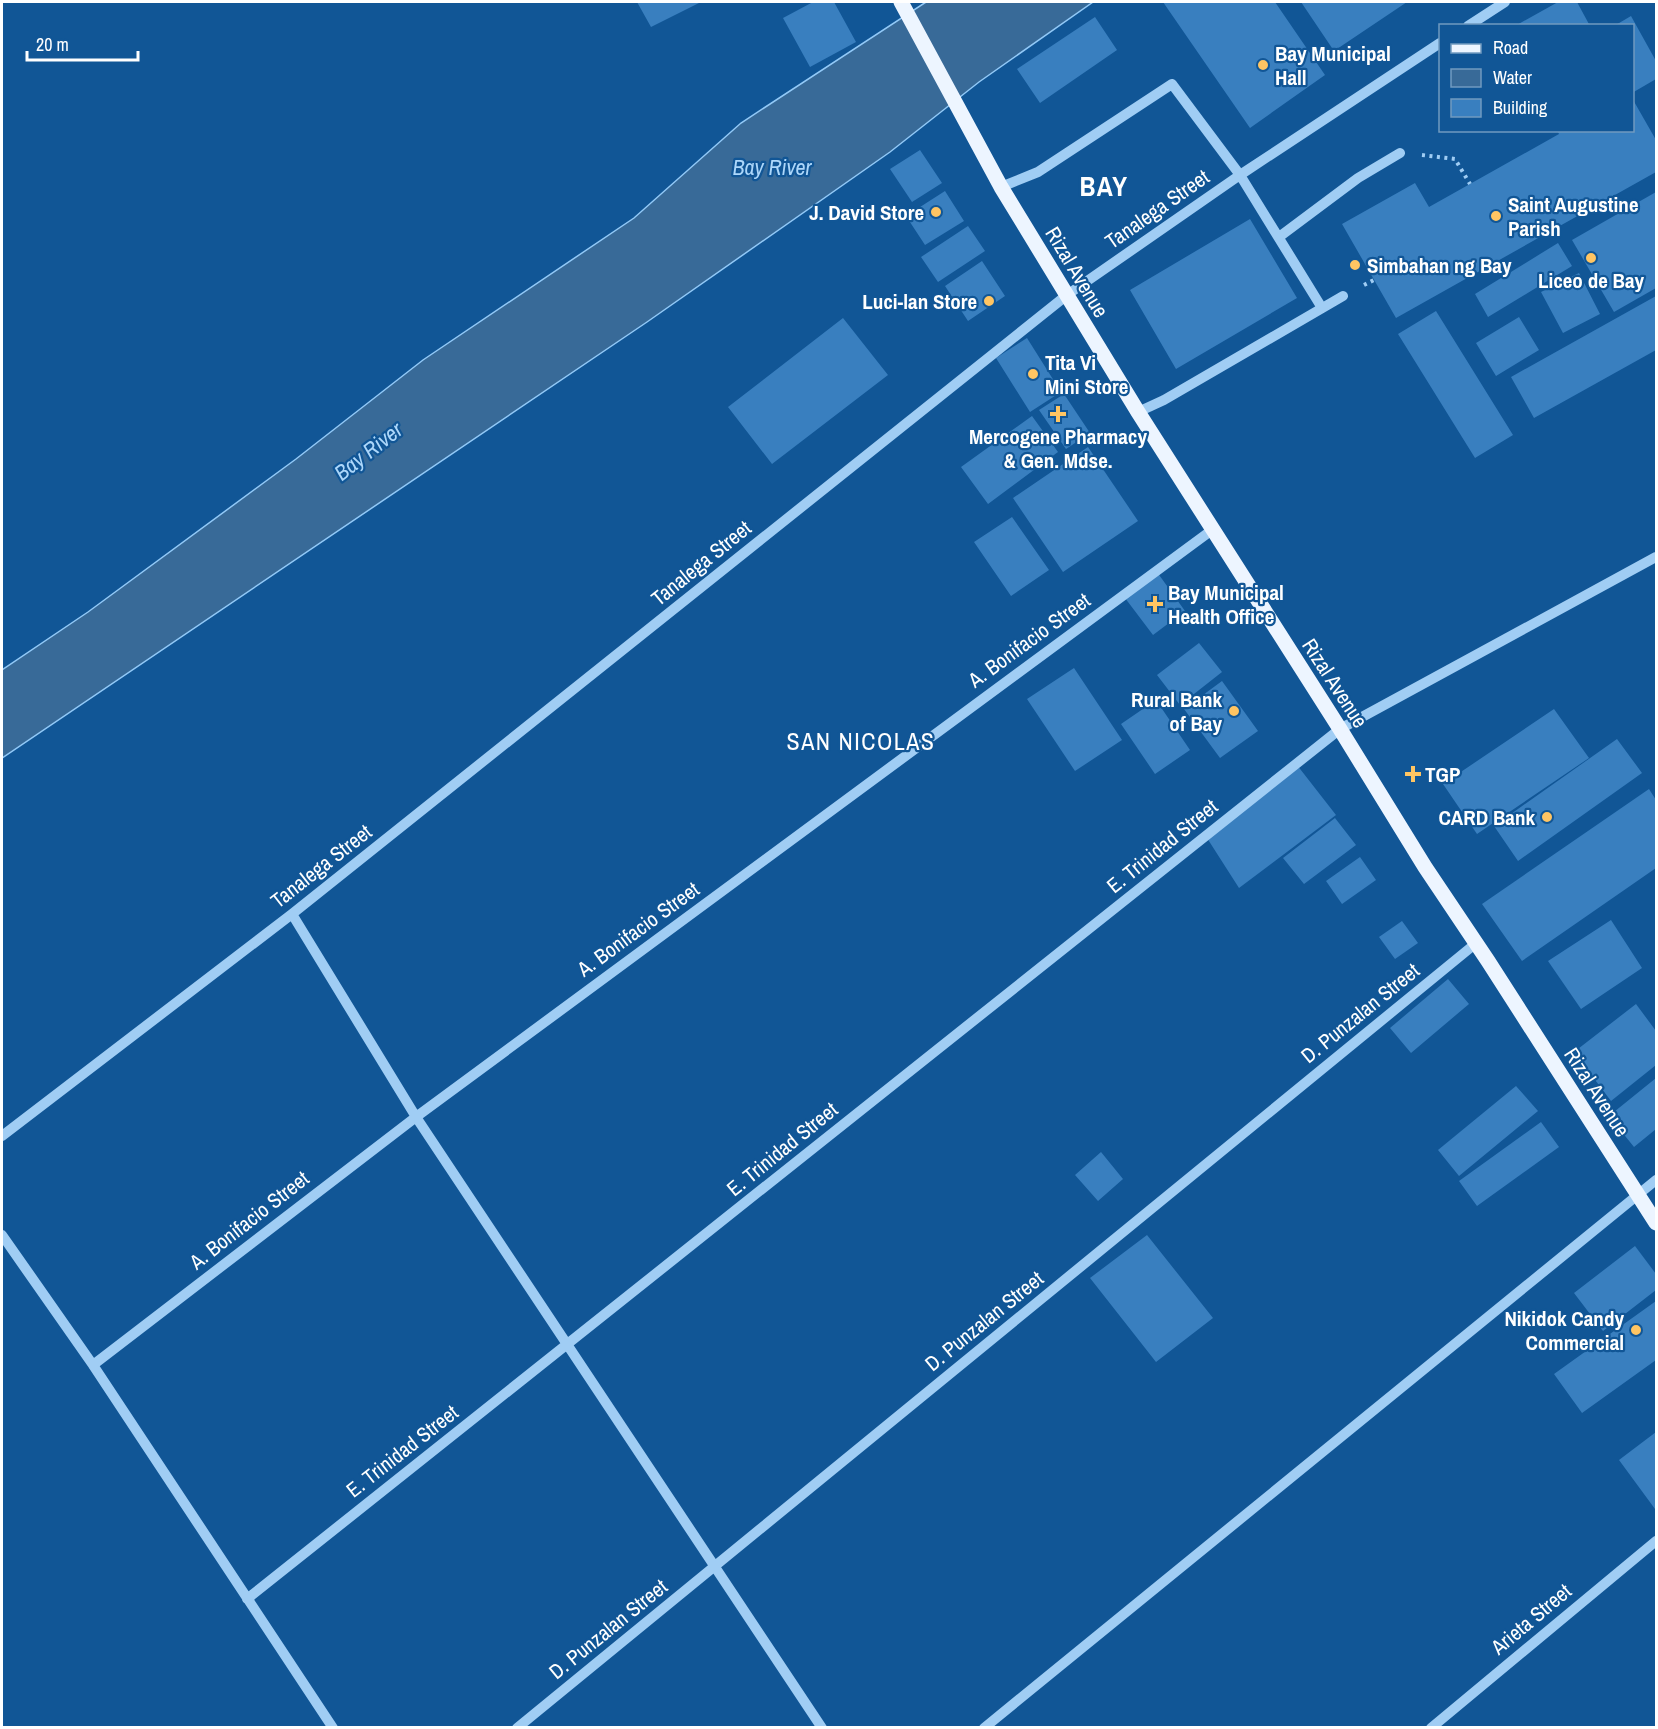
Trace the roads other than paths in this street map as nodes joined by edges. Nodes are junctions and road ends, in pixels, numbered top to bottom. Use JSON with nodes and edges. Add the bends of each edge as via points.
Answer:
{"nodes":[{"id":1,"x":1504,"y":2,"type":"edge"},
{"id":2,"x":903,"y":6,"type":"edge"},
{"id":3,"x":1471,"y":24,"type":"edge"},
{"id":4,"x":1439,"y":45,"type":"edge"},
{"id":5,"x":1400,"y":153,"type":"road end"},
{"id":6,"x":1240,"y":175,"type":"junction"},
{"id":7,"x":1001,"y":187,"type":"junction"},
{"id":8,"x":1279,"y":237,"type":"junction"},
{"id":9,"x":1067,"y":296,"type":"junction"},
{"id":10,"x":1342,"y":297,"type":"dead end"},
{"id":11,"x":1322,"y":308,"type":"junction"},
{"id":12,"x":1138,"y":412,"type":"junction"},
{"id":13,"x":1212,"y":530,"type":"junction"},
{"id":14,"x":1656,"y":557,"type":"edge"},
{"id":15,"x":1340,"y":729,"type":"junction"},
{"id":16,"x":292,"y":914,"type":"junction"},
{"id":17,"x":1475,"y":944,"type":"junction"},
{"id":18,"x":416,"y":1117,"type":"junction"},
{"id":19,"x":2,"y":1136,"type":"edge"},
{"id":20,"x":1656,"y":1180,"type":"edge"},
{"id":21,"x":1637,"y":1195,"type":"junction"},
{"id":22,"x":1656,"y":1223,"type":"edge"},
{"id":23,"x":2,"y":1235,"type":"edge"},
{"id":24,"x":567,"y":1345,"type":"junction"},
{"id":25,"x":93,"y":1365,"type":"junction"},
{"id":26,"x":1656,"y":1541,"type":"edge"},
{"id":27,"x":715,"y":1567,"type":"junction"},
{"id":28,"x":248,"y":1599,"type":"junction"},
{"id":29,"x":333,"y":1728,"type":"edge"},
{"id":30,"x":517,"y":1728,"type":"edge"},
{"id":31,"x":822,"y":1728,"type":"edge"},
{"id":32,"x":984,"y":1728,"type":"edge"},
{"id":33,"x":1431,"y":1728,"type":"edge"}],
"edges":[{"from":1,"to":3,"type":"street"},
{"from":2,"to":7,"type":"main road","name":"Rizal Avenue"},
{"from":4,"to":6,"type":"street","name":"Tanalega Street"},
{"from":5,"to":8,"type":"street","via":[[1358,178]]},
{"from":6,"to":7,"type":"street","via":[[1172,84],[1038,172]]},
{"from":6,"to":8,"type":"street"},
{"from":6,"to":9,"type":"street","name":"Tanalega Street"},
{"from":7,"to":9,"type":"main road","name":"Rizal Avenue"},
{"from":8,"to":11,"type":"street"},
{"from":9,"to":12,"type":"main road","name":"Rizal Avenue"},
{"from":9,"to":16,"type":"street","name":"Tanalega Street"},
{"from":10,"to":11,"type":"street"},
{"from":11,"to":12,"type":"street"},
{"from":12,"to":13,"type":"main road","name":"Rizal Avenue"},
{"from":13,"to":15,"type":"main road","name":"Rizal Avenue"},
{"from":13,"to":18,"type":"street","name":"A. Bonifacio Street"},
{"from":14,"to":15,"type":"street","name":"E. Trinidad Street"},
{"from":15,"to":17,"type":"main road","name":"Rizal Avenue"},
{"from":15,"to":24,"type":"street","name":"E. Trinidad Street"},
{"from":16,"to":18,"type":"street"},
{"from":16,"to":19,"type":"street","name":"Tanalega Street"},
{"from":17,"to":21,"type":"main road","name":"Rizal Avenue"},
{"from":17,"to":27,"type":"street","name":"D. Punzalan Street"},
{"from":18,"to":24,"type":"street"},
{"from":18,"to":25,"type":"street","name":"A. Bonifacio Street"},
{"from":20,"to":21,"type":"street"},
{"from":21,"to":22,"type":"main road","name":"Rizal Avenue"},
{"from":21,"to":32,"type":"street"},
{"from":23,"to":25,"type":"street"},
{"from":24,"to":27,"type":"street"},
{"from":24,"to":28,"type":"street","name":"E. Trinidad Street"},
{"from":25,"to":28,"type":"street"},
{"from":26,"to":33,"type":"street","name":"Arieta Street"},
{"from":27,"to":30,"type":"street","name":"D. Punzalan Street"},
{"from":27,"to":31,"type":"street"},
{"from":28,"to":29,"type":"street"}]}
